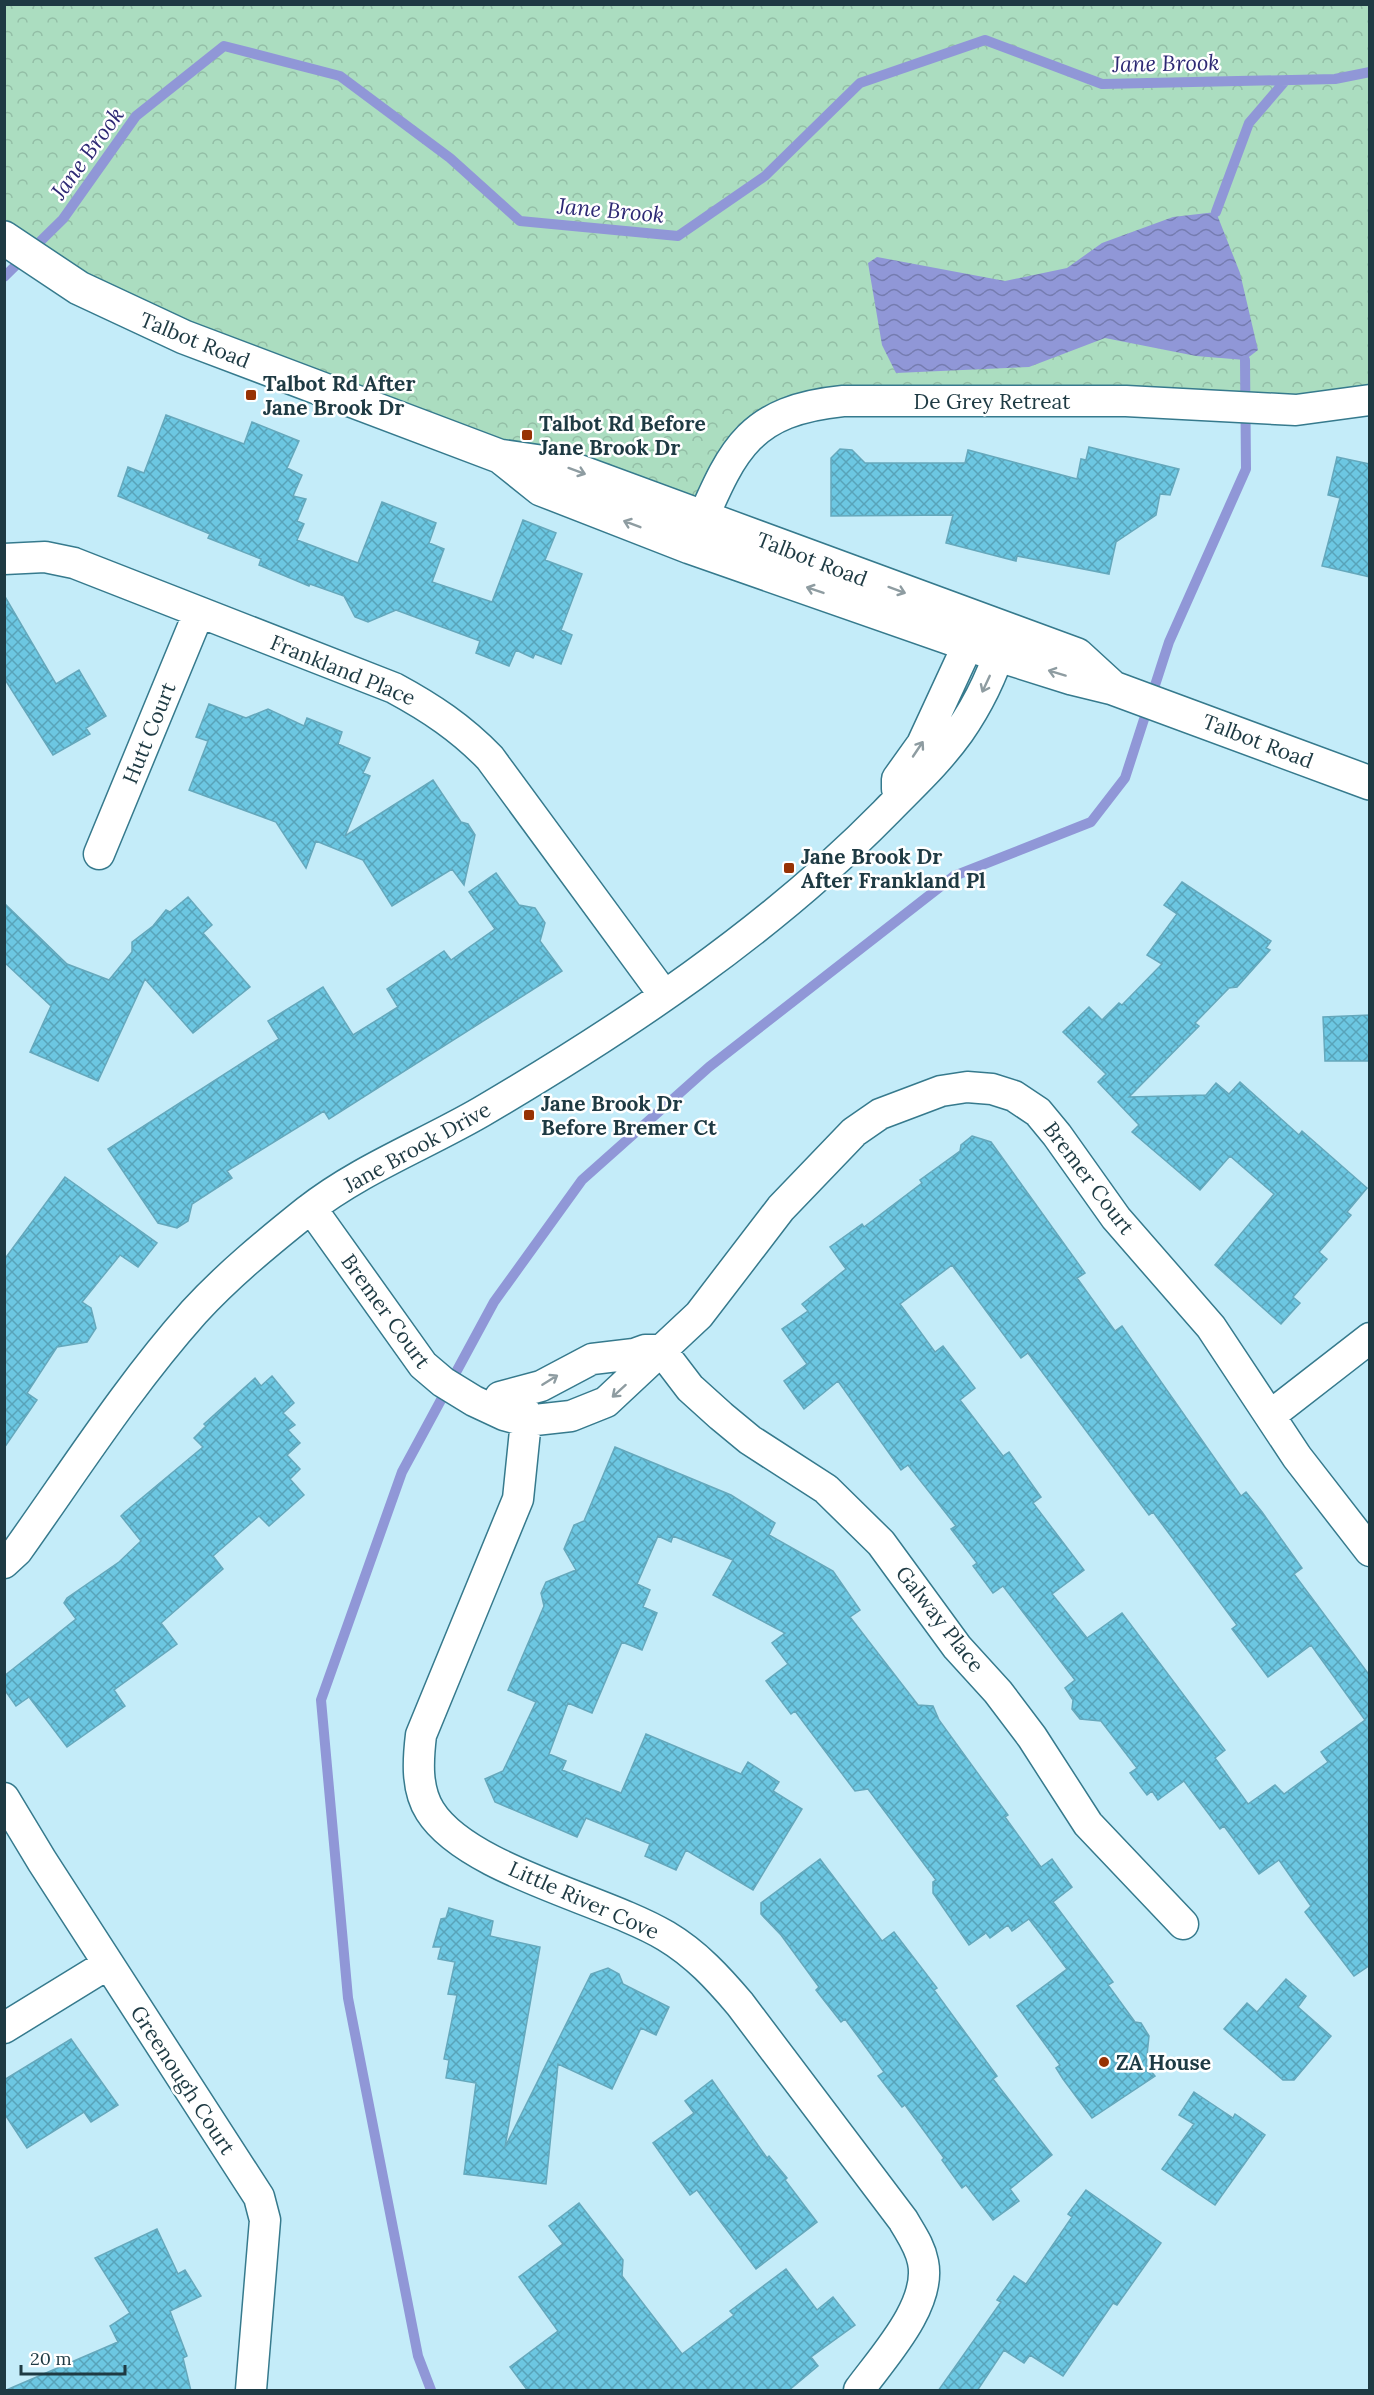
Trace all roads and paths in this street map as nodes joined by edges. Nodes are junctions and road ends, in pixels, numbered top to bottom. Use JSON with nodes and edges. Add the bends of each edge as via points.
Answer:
{"nodes":[{"id":1,"x":6,"y":239,"type":"edge"},
{"id":2,"x":1370,"y":400,"type":"edge"},
{"id":3,"x":697,"y":532,"type":"junction"},
{"id":4,"x":4,"y":559,"type":"edge"},
{"id":5,"x":199,"y":612,"type":"junction"},
{"id":6,"x":989,"y":637,"type":"junction"},
{"id":7,"x":1370,"y":783,"type":"edge"},
{"id":8,"x":99,"y":854,"type":"dead end"},
{"id":9,"x":664,"y":995,"type":"junction"},
{"id":10,"x":311,"y":1208,"type":"junction"},
{"id":11,"x":1370,"y":1338,"type":"edge"},
{"id":12,"x":661,"y":1350,"type":"junction"},
{"id":13,"x":523,"y":1407,"type":"junction"},
{"id":14,"x":1271,"y":1415,"type":"junction"},
{"id":15,"x":1370,"y":1551,"type":"edge"},
{"id":16,"x":4,"y":1563,"type":"edge"},
{"id":17,"x":4,"y":1798,"type":"edge"},
{"id":18,"x":1183,"y":1924,"type":"dead end"},
{"id":19,"x":108,"y":1964,"type":"junction"},
{"id":20,"x":4,"y":2028,"type":"edge"},
{"id":21,"x":251,"y":2391,"type":"edge"},
{"id":22,"x":859,"y":2391,"type":"edge"}],
"edges":[{"from":1,"to":3,"type":"main road","name":"Talbot Road","via":[[80,288],[184,337],[499,456],[542,489]]},
{"from":2,"to":3,"type":"street","name":"De Grey Retreat","via":[[1296,410],[1126,401],[810,404],[784,412],[756,430],[732,456]]},
{"from":3,"to":6,"type":"main road","name":"Talbot Road"},
{"from":4,"to":5,"type":"street","name":"Frankland Place","via":[[45,557],[74,563]]},
{"from":5,"to":8,"type":"street","name":"Hutt Court"},
{"from":5,"to":9,"type":"street","name":"Frankland Place","via":[[394,688],[462,730],[515,789]]},
{"from":6,"to":7,"type":"main road","name":"Talbot Road","via":[[1077,655],[1113,688]]},
{"from":6,"to":9,"type":"street","name":"Jane Brook Drive","via":[[897,779],[897,801],[795,897]]},
{"from":9,"to":10,"type":"street","name":"Jane Brook Drive","via":[[542,1076]]},
{"from":10,"to":13,"type":"street","name":"Bremer Court","via":[[423,1365],[474,1401]]},
{"from":10,"to":16,"type":"street","name":"Jane Brook Drive","via":[[246,1261],[196,1310],[152,1362],[17,1551]]},
{"from":11,"to":14,"type":"street"},
{"from":13,"to":12,"type":"street","name":"Bremer Court","one_way":true,"via":[[541,1386],[574,1366],[592,1359]]},
{"from":12,"to":13,"type":"street","name":"Bremer Court","one_way":true,"via":[[606,1402],[571,1416]]},
{"from":12,"to":14,"type":"street","name":"Bremer Court","via":[[699,1315],[781,1208],[854,1132],[880,1114],[941,1091],[992,1089],[1014,1096],[1038,1112],[1116,1218],[1205,1318]]},
{"from":12,"to":18,"type":"street","name":"Galway Place","via":[[690,1388],[721,1416],[750,1440],[826,1489],[882,1543],[957,1647],[1032,1737],[1088,1824]]},
{"from":13,"to":22,"type":"street","name":"Little River Cove","via":[[515,1508],[421,1735],[417,1765],[422,1791],[430,1811],[466,1846],[494,1862],[633,1919],[691,1953],[718,1977],[903,2220],[917,2242],[924,2288],[916,2310]]},
{"from":14,"to":15,"type":"street","name":"Bremer Court","via":[[1297,1457]]},
{"from":17,"to":19,"type":"street","name":"Greenough Court"},
{"from":19,"to":20,"type":"street"},
{"from":19,"to":21,"type":"street","name":"Greenough Court","via":[[259,2197],[265,2220]]}]}
